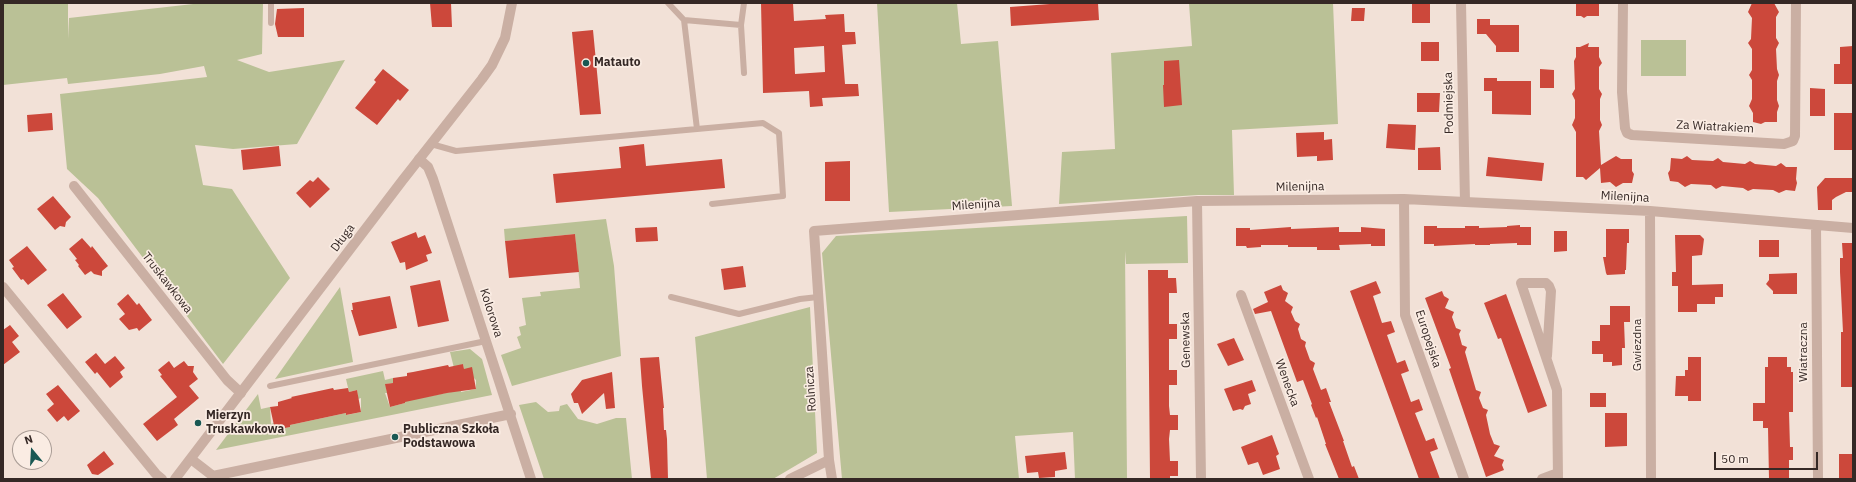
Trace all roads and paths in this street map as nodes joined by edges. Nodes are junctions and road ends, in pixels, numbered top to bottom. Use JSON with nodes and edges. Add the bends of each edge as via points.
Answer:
{"nodes":[{"id":1,"x":271,"y":3,"type":"edge"},
{"id":2,"x":512,"y":3,"type":"edge"},
{"id":3,"x":668,"y":3,"type":"edge"},
{"id":4,"x":744,"y":3,"type":"edge"},
{"id":5,"x":1461,"y":3,"type":"edge"},
{"id":6,"x":1623,"y":3,"type":"edge"},
{"id":7,"x":1796,"y":3,"type":"edge"},
{"id":8,"x":684,"y":20,"type":"junction"},
{"id":9,"x":271,"y":23,"type":"dead end"},
{"id":10,"x":741,"y":25,"type":"junction"},
{"id":11,"x":744,"y":73,"type":"dead end"},
{"id":12,"x":697,"y":129,"type":"junction"},
{"id":13,"x":431,"y":144,"type":"junction"},
{"id":14,"x":419,"y":159,"type":"junction"},
{"id":15,"x":74,"y":186,"type":"dead end"},
{"id":16,"x":1404,"y":199,"type":"junction"},
{"id":17,"x":1197,"y":201,"type":"junction"},
{"id":18,"x":1465,"y":202,"type":"junction"},
{"id":19,"x":712,"y":204,"type":"dead end"},
{"id":20,"x":1650,"y":211,"type":"junction"},
{"id":21,"x":1816,"y":225,"type":"junction"},
{"id":22,"x":1853,"y":228,"type":"edge"},
{"id":23,"x":3,"y":287,"type":"edge"},
{"id":24,"x":1241,"y":295,"type":"dead end"},
{"id":25,"x":671,"y":297,"type":"dead end"},
{"id":26,"x":818,"y":297,"type":"junction"},
{"id":27,"x":486,"y":341,"type":"junction"},
{"id":28,"x":1546,"y":356,"type":"junction"},
{"id":29,"x":270,"y":386,"type":"dead end"},
{"id":30,"x":241,"y":393,"type":"junction"},
{"id":31,"x":511,"y":414,"type":"junction"},
{"id":32,"x":191,"y":459,"type":"junction"},
{"id":33,"x":829,"y":460,"type":"junction"},
{"id":34,"x":1558,"y":476,"type":"edge"},
{"id":35,"x":162,"y":479,"type":"edge"},
{"id":36,"x":175,"y":479,"type":"edge"},
{"id":37,"x":531,"y":479,"type":"edge"},
{"id":38,"x":790,"y":479,"type":"edge"},
{"id":39,"x":832,"y":479,"type":"edge"},
{"id":40,"x":1201,"y":479,"type":"edge"},
{"id":41,"x":1309,"y":479,"type":"edge"},
{"id":42,"x":1464,"y":479,"type":"edge"},
{"id":43,"x":1542,"y":479,"type":"edge"},
{"id":44,"x":1651,"y":479,"type":"edge"},
{"id":45,"x":1818,"y":479,"type":"edge"}],
"edges":[{"from":1,"to":9,"type":"lane"},
{"from":2,"to":13,"type":"street","name":"Długa","via":[[507,33],[492,65]]},
{"from":3,"to":8,"type":"lane"},
{"from":4,"to":10,"type":"lane"},
{"from":5,"to":18,"type":"street","name":"Podmiejska"},
{"from":6,"to":7,"type":"street","name":"Za Wiatrakiem","via":[[1622,92],[1627,133],[1784,144],[1793,141],[1795,136]]},
{"from":8,"to":10,"type":"lane"},
{"from":8,"to":12,"type":"lane"},
{"from":10,"to":11,"type":"lane"},
{"from":12,"to":13,"type":"lane","via":[[456,151]]},
{"from":12,"to":19,"type":"lane","via":[[763,124],[779,133],[783,196]]},
{"from":13,"to":14,"type":"street","name":"Długa"},
{"from":14,"to":27,"type":"street","name":"Kolorowa","via":[[428,167],[433,179]]},
{"from":14,"to":30,"type":"street","name":"Długa"},
{"from":15,"to":30,"type":"street","name":"Truskawkowa","via":[[227,380]]},
{"from":16,"to":17,"type":"street","name":"Milenijna"},
{"from":16,"to":18,"type":"street","name":"Milenijna"},
{"from":16,"to":42,"type":"street","name":"Europejska","via":[[1405,315]]},
{"from":17,"to":26,"type":"street","name":"Milenijna","via":[[814,231]]},
{"from":17,"to":40,"type":"street","name":"Genewska"},
{"from":18,"to":20,"type":"street","name":"Milenijna"},
{"from":20,"to":21,"type":"street","name":"Milenijna"},
{"from":20,"to":44,"type":"street","name":"Gwiezdna"},
{"from":21,"to":22,"type":"street","name":"Milenijna"},
{"from":21,"to":45,"type":"street","name":"Wiatraczna"},
{"from":23,"to":35,"type":"street"},
{"from":24,"to":41,"type":"street","name":"Wenecka"},
{"from":25,"to":26,"type":"lane","via":[[739,314]]},
{"from":26,"to":33,"type":"street","name":"Rolnicza"},
{"from":27,"to":29,"type":"lane"},
{"from":27,"to":31,"type":"street","name":"Kolorowa"},
{"from":28,"to":28,"type":"street","via":[[1524,293],[1521,283],[1546,283],[1551,291]]},
{"from":28,"to":34,"type":"street","via":[[1557,390]]},
{"from":30,"to":32,"type":"street","name":"Długa"},
{"from":31,"to":32,"type":"street","via":[[213,476]]},
{"from":31,"to":37,"type":"street","name":"Kolorowa"},
{"from":32,"to":36,"type":"street","name":"Długa"},
{"from":33,"to":38,"type":"street"},
{"from":33,"to":39,"type":"street","name":"Rolnicza"},
{"from":34,"to":43,"type":"street"}]}
